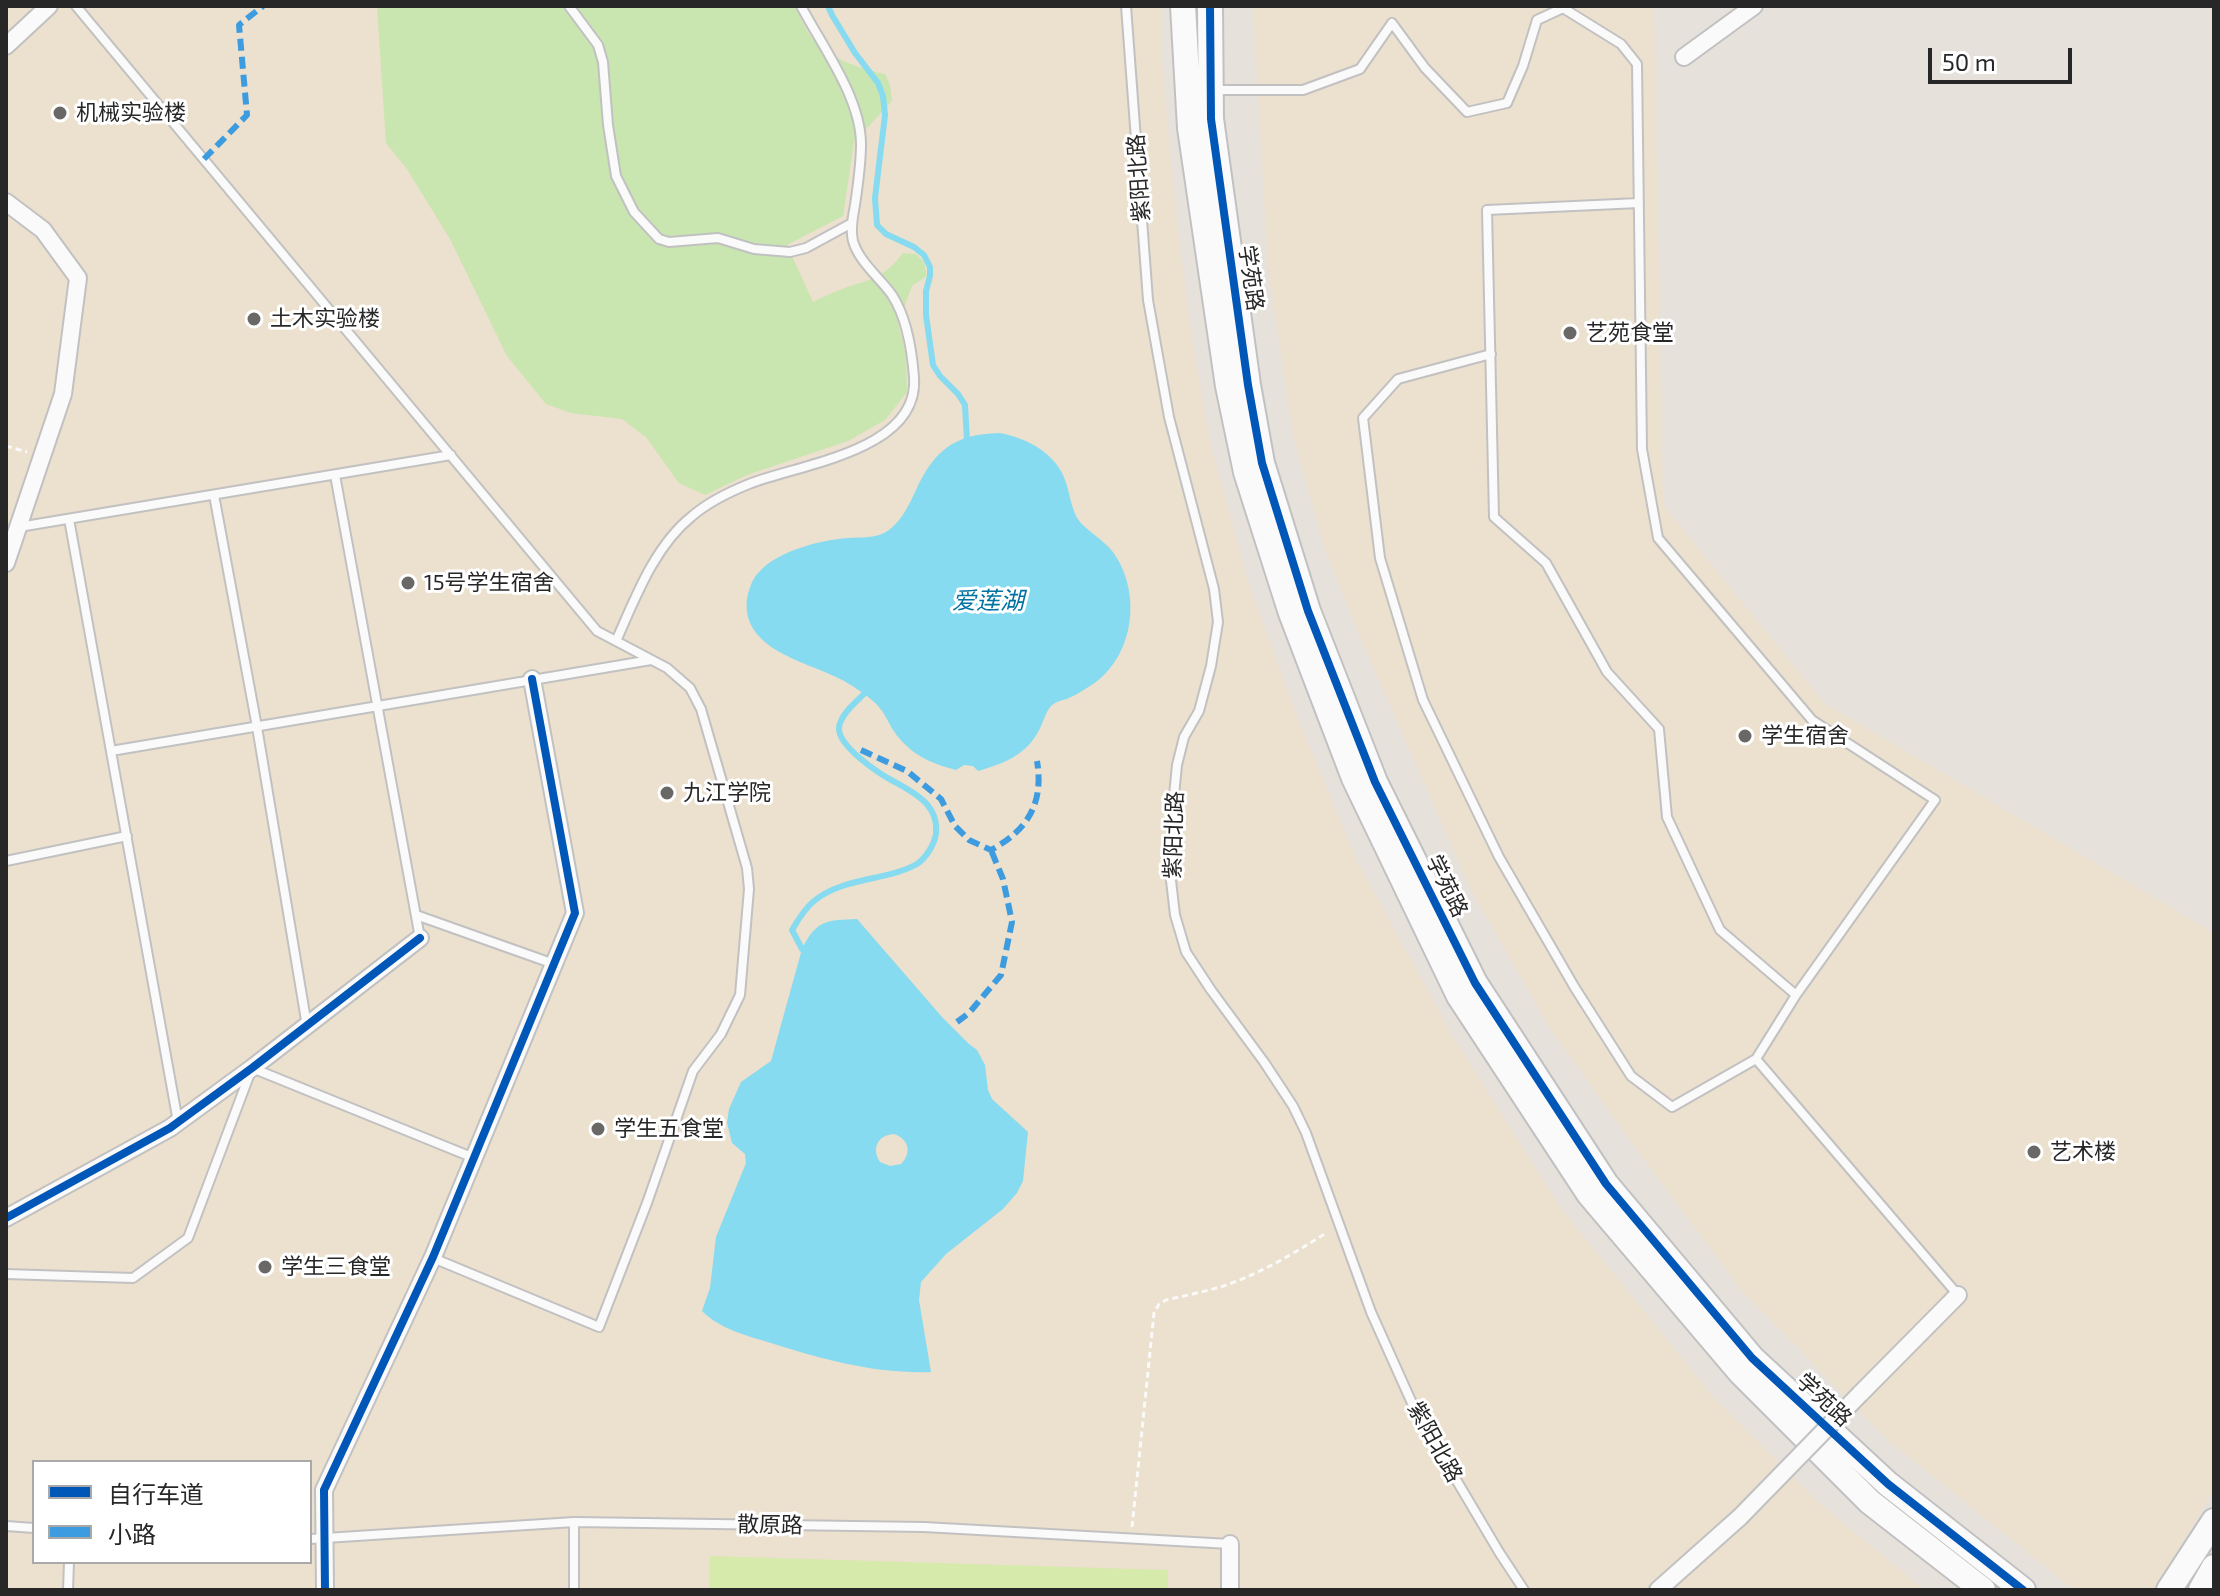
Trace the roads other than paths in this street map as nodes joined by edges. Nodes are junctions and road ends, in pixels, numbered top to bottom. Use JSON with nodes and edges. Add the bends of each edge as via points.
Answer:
{"nodes":[{"id":1,"x":49,"y":6,"type":"edge"},
{"id":2,"x":76,"y":6,"type":"edge"},
{"id":3,"x":569,"y":6,"type":"edge"},
{"id":4,"x":801,"y":6,"type":"edge"},
{"id":5,"x":1126,"y":6,"type":"edge"},
{"id":6,"x":1183,"y":6,"type":"edge"},
{"id":7,"x":1210,"y":6,"type":"edge"},
{"id":8,"x":1754,"y":6,"type":"edge"},
{"id":9,"x":6,"y":46,"type":"edge"},
{"id":10,"x":1684,"y":57,"type":"dead end"},
{"id":11,"x":1211,"y":90,"type":"junction"},
{"id":12,"x":6,"y":202,"type":"edge"},
{"id":13,"x":1639,"y":203,"type":"junction"},
{"id":14,"x":852,"y":223,"type":"junction"},
{"id":15,"x":1491,"y":354,"type":"junction"},
{"id":16,"x":451,"y":455,"type":"junction"},
{"id":17,"x":335,"y":475,"type":"junction"},
{"id":18,"x":214,"y":495,"type":"junction"},
{"id":19,"x":69,"y":519,"type":"junction"},
{"id":20,"x":19,"y":527,"type":"junction"},
{"id":21,"x":6,"y":563,"type":"edge"},
{"id":22,"x":616,"y":641,"type":"junction"},
{"id":23,"x":651,"y":660,"type":"junction"},
{"id":24,"x":532,"y":679,"type":"junction"},
{"id":25,"x":378,"y":706,"type":"junction"},
{"id":26,"x":257,"y":727,"type":"junction"},
{"id":27,"x":111,"y":751,"type":"junction"},
{"id":28,"x":127,"y":836,"type":"junction"},
{"id":29,"x":6,"y":861,"type":"edge"},
{"id":30,"x":416,"y":915,"type":"junction"},
{"id":31,"x":420,"y":938,"type":"joint"},
{"id":32,"x":554,"y":964,"type":"junction"},
{"id":33,"x":1796,"y":995,"type":"junction"},
{"id":34,"x":307,"y":1026,"type":"junction"},
{"id":35,"x":1756,"y":1059,"type":"junction"},
{"id":36,"x":252,"y":1068,"type":"junction"},
{"id":37,"x":178,"y":1122,"type":"junction"},
{"id":38,"x":474,"y":1158,"type":"junction"},
{"id":39,"x":6,"y":1218,"type":"edge"},
{"id":40,"x":433,"y":1257,"type":"junction"},
{"id":41,"x":6,"y":1274,"type":"edge"},
{"id":42,"x":1958,"y":1295,"type":"joint"},
{"id":43,"x":2214,"y":1521,"type":"edge"},
{"id":44,"x":574,"y":1522,"type":"junction"},
{"id":45,"x":6,"y":1526,"type":"edge"},
{"id":46,"x":32,"y":1528,"type":"edge"},
{"id":47,"x":317,"y":1539,"type":"edge"},
{"id":48,"x":1230,"y":1544,"type":"joint"},
{"id":49,"x":69,"y":1564,"type":"edge"},
{"id":50,"x":2214,"y":1567,"type":"edge"},
{"id":51,"x":68,"y":1590,"type":"edge"},
{"id":52,"x":325,"y":1590,"type":"edge"},
{"id":53,"x":574,"y":1590,"type":"edge"},
{"id":54,"x":1230,"y":1590,"type":"edge"},
{"id":55,"x":1524,"y":1590,"type":"edge"},
{"id":56,"x":1658,"y":1590,"type":"edge"},
{"id":57,"x":1983,"y":1590,"type":"edge"},
{"id":58,"x":2023,"y":1590,"type":"edge"},
{"id":59,"x":2169,"y":1590,"type":"edge"},
{"id":60,"x":2201,"y":1590,"type":"edge"}],
"edges":[{"from":1,"to":9,"type":"street"},
{"from":2,"to":16,"type":"lane"},
{"from":3,"to":14,"type":"lane","via":[[598,45],[603,62],[616,176],[634,212],[659,239],[718,238],[790,252]]},
{"from":4,"to":14,"type":"lane","via":[[844,85],[861,134]]},
{"from":5,"to":55,"type":"lane","name":"紫阳北路","via":[[1148,300],[1169,417],[1218,622],[1199,711],[1184,737],[1177,765],[1170,872],[1175,915],[1186,952],[1293,1106],[1371,1312],[1416,1412]]},
{"from":6,"to":57,"type":"street","name":"学苑路","via":[[1190,128],[1246,472],[1291,613],[1354,778],[1459,996],[1589,1194],[1740,1372],[1870,1502]]},
{"from":7,"to":11,"type":"street","name":"学苑路"},
{"from":8,"to":10,"type":"street"},
{"from":11,"to":13,"type":"lane","via":[[1303,90],[1360,69],[1392,23],[1467,112],[1507,103],[1537,20],[1563,8],[1621,44],[1637,64]]},
{"from":11,"to":58,"type":"street","name":"学苑路","via":[[1262,463],[1308,611],[1375,782],[1475,983],[1606,1184],[1752,1358],[1888,1484]]},
{"from":12,"to":20,"type":"street","via":[[43,230],[78,278],[63,394]]},
{"from":13,"to":15,"type":"lane","via":[[1487,210]]},
{"from":13,"to":33,"type":"lane","via":[[1642,449],[1658,538],[1812,720],[1935,800]]},
{"from":14,"to":22,"type":"lane","via":[[853,242],[892,296],[903,321],[914,378],[909,408],[898,422],[846,454],[748,484],[705,505],[655,561]]},
{"from":15,"to":33,"type":"lane","via":[[1494,517],[1546,563],[1607,672],[1659,729],[1667,817],[1720,930]]},
{"from":15,"to":35,"type":"lane","via":[[1398,379],[1363,418],[1380,558],[1423,700],[1499,857],[1631,1076],[1672,1107]]},
{"from":16,"to":17,"type":"lane"},
{"from":16,"to":22,"type":"lane","via":[[597,631]]},
{"from":17,"to":18,"type":"lane"},
{"from":17,"to":25,"type":"lane"},
{"from":18,"to":19,"type":"lane"},
{"from":18,"to":26,"type":"lane"},
{"from":19,"to":20,"type":"lane"},
{"from":19,"to":27,"type":"lane"},
{"from":20,"to":21,"type":"street"},
{"from":22,"to":23,"type":"lane"},
{"from":23,"to":24,"type":"lane"},
{"from":23,"to":40,"type":"lane","via":[[690,688],[701,709],[747,868],[740,995],[721,1034],[693,1071],[599,1327]]},
{"from":24,"to":25,"type":"lane"},
{"from":24,"to":32,"type":"street","via":[[575,913]]},
{"from":25,"to":26,"type":"lane"},
{"from":25,"to":30,"type":"lane"},
{"from":26,"to":27,"type":"lane"},
{"from":26,"to":34,"type":"lane"},
{"from":27,"to":28,"type":"lane"},
{"from":28,"to":29,"type":"lane"},
{"from":28,"to":37,"type":"lane"},
{"from":30,"to":31,"type":"lane"},
{"from":30,"to":32,"type":"lane"},
{"from":31,"to":34,"type":"street"},
{"from":32,"to":38,"type":"street"},
{"from":33,"to":35,"type":"lane"},
{"from":34,"to":36,"type":"street"},
{"from":35,"to":42,"type":"lane"},
{"from":36,"to":37,"type":"street"},
{"from":36,"to":38,"type":"lane"},
{"from":36,"to":41,"type":"lane","via":[[188,1238],[133,1278]]},
{"from":37,"to":39,"type":"street"},
{"from":38,"to":40,"type":"street"},
{"from":40,"to":47,"type":"street","via":[[324,1490]]},
{"from":42,"to":56,"type":"street","bridge":true,"via":[[1740,1517]]},
{"from":43,"to":59,"type":"street"},
{"from":44,"to":47,"type":"lane","name":"散原路"},
{"from":44,"to":48,"type":"lane","name":"散原路","via":[[924,1527]]},
{"from":44,"to":53,"type":"lane"},
{"from":45,"to":46,"type":"lane"},
{"from":47,"to":52,"type":"street"},
{"from":48,"to":54,"type":"street"},
{"from":49,"to":51,"type":"lane"},
{"from":50,"to":60,"type":"street"}]}
